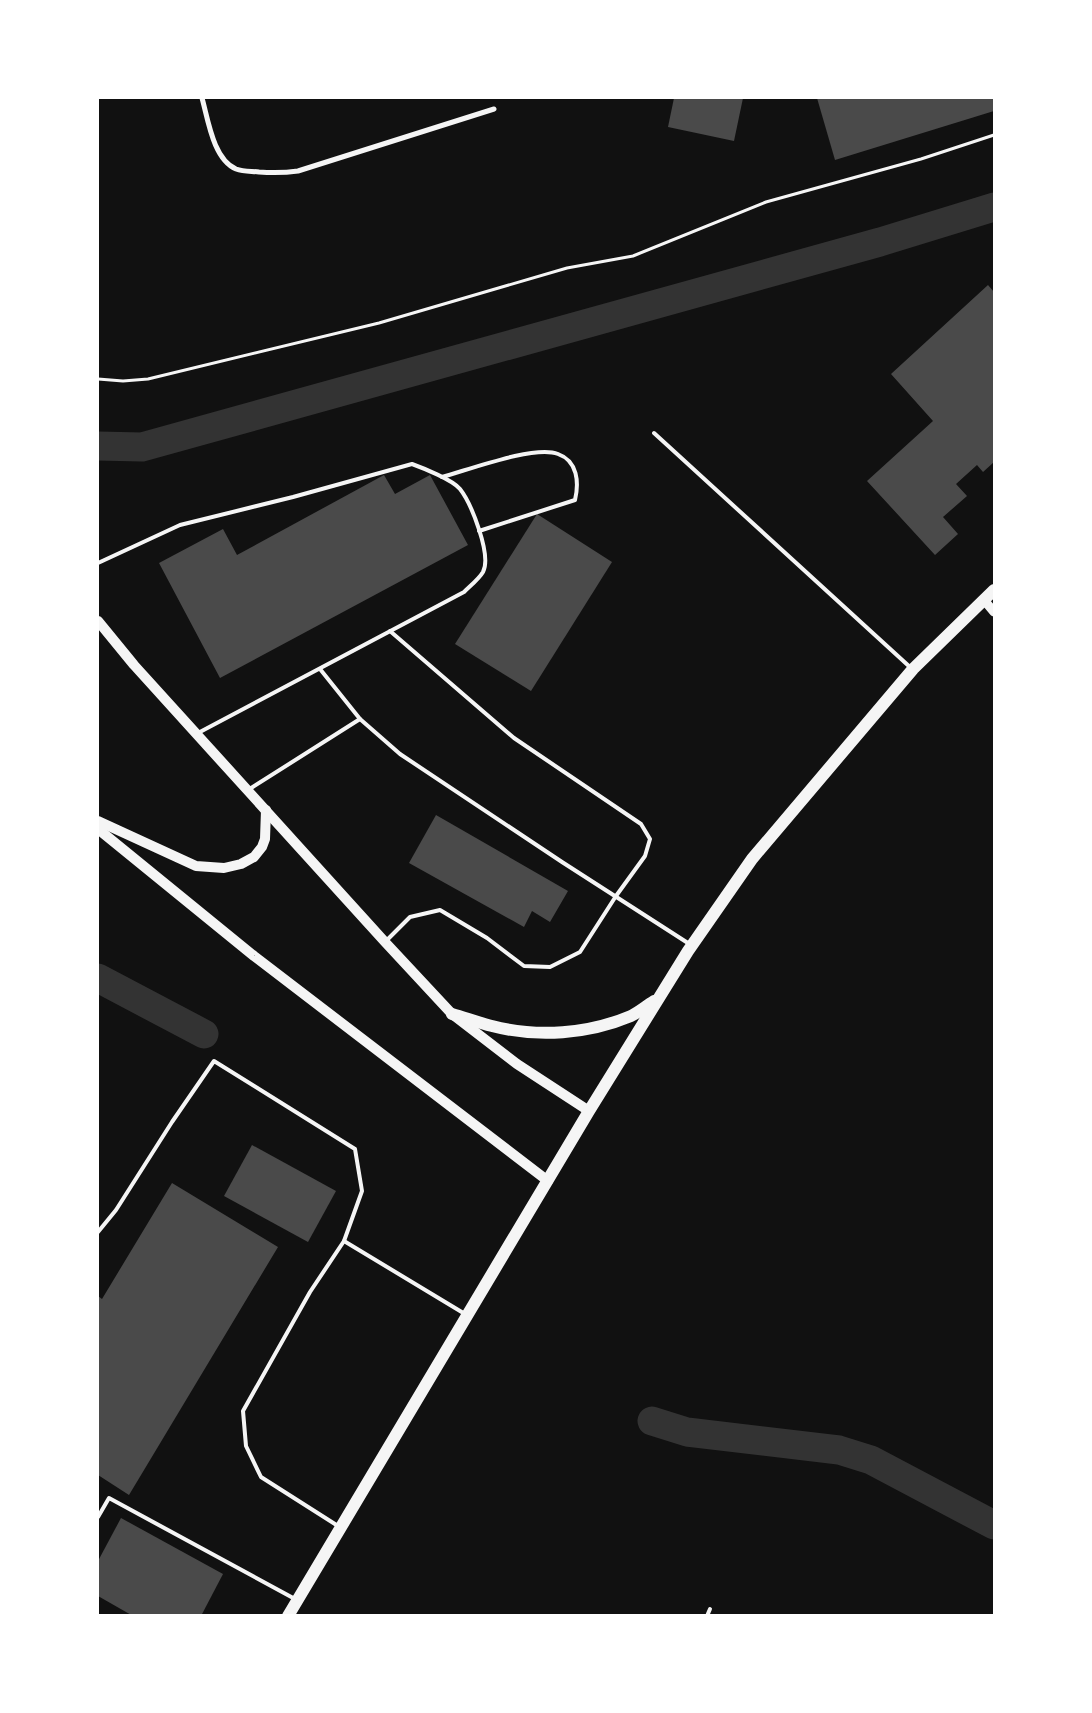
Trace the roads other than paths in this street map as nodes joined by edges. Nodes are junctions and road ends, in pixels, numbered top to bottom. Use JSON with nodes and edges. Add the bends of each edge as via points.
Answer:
{"nodes":[{"id":1,"x":202,"y":98,"type":"edge"},
{"id":2,"x":494,"y":109,"type":"dead end"},
{"id":3,"x":654,"y":433,"type":"dead end"},
{"id":4,"x":442,"y":477,"type":"junction"},
{"id":5,"x":479,"y":531,"type":"junction"},
{"id":6,"x":98,"y":563,"type":"edge"},
{"id":7,"x":994,"y":590,"type":"edge"},
{"id":8,"x":984,"y":600,"type":"junction"},
{"id":9,"x":994,"y":612,"type":"edge"},
{"id":10,"x":98,"y":621,"type":"edge"},
{"id":11,"x":390,"y":631,"type":"junction"},
{"id":12,"x":320,"y":669,"type":"junction"},
{"id":13,"x":913,"y":669,"type":"junction"},
{"id":14,"x":360,"y":719,"type":"junction"},
{"id":15,"x":197,"y":734,"type":"junction"},
{"id":16,"x":248,"y":790,"type":"junction"},
{"id":17,"x":266,"y":810,"type":"junction"},
{"id":18,"x":98,"y":821,"type":"edge"},
{"id":19,"x":98,"y":829,"type":"edge"},
{"id":20,"x":616,"y":896,"type":"junction"},
{"id":21,"x":385,"y":942,"type":"junction"},
{"id":22,"x":692,"y":946,"type":"junction"},
{"id":23,"x":658,"y":998,"type":"junction"},
{"id":24,"x":452,"y":1014,"type":"junction"},
{"id":25,"x":589,"y":1111,"type":"junction"},
{"id":26,"x":548,"y":1181,"type":"junction"},
{"id":27,"x":98,"y":1232,"type":"edge"},
{"id":28,"x":344,"y":1241,"type":"junction"},
{"id":29,"x":467,"y":1316,"type":"junction"},
{"id":30,"x":98,"y":1517,"type":"edge"},
{"id":31,"x":340,"y":1528,"type":"junction"},
{"id":32,"x":297,"y":1600,"type":"junction"},
{"id":33,"x":710,"y":1609,"type":"dead end"},
{"id":34,"x":288,"y":1616,"type":"edge"},
{"id":35,"x":707,"y":1616,"type":"edge"}],
"edges":[{"from":1,"to":2,"type":"street","via":[[215,145],[234,168],[280,174]]},
{"from":3,"to":13,"type":"lane"},
{"from":4,"to":5,"type":"lane","via":[[459,488]]},
{"from":4,"to":5,"type":"lane","via":[[540,452],[559,454],[572,464],[578,486],[575,500]]},
{"from":4,"to":6,"type":"lane","via":[[412,464],[180,525]]},
{"from":5,"to":11,"type":"lane","via":[[485,546],[484,571],[464,592]]},
{"from":7,"to":8,"type":"main road"},
{"from":8,"to":9,"type":"street"},
{"from":8,"to":13,"type":"main road"},
{"from":10,"to":15,"type":"main road"},
{"from":11,"to":12,"type":"lane"},
{"from":11,"to":20,"type":"lane","via":[[514,738],[640,824],[650,839],[645,856]]},
{"from":12,"to":14,"type":"lane"},
{"from":12,"to":15,"type":"lane"},
{"from":13,"to":22,"type":"main road","via":[[752,859]]},
{"from":14,"to":16,"type":"lane"},
{"from":14,"to":20,"type":"lane","via":[[400,754]]},
{"from":15,"to":16,"type":"main road"},
{"from":16,"to":17,"type":"main road"},
{"from":17,"to":18,"type":"main road","via":[[262,847],[254,857],[224,868],[196,866]]},
{"from":17,"to":21,"type":"main road"},
{"from":19,"to":26,"type":"main road","via":[[254,956]]},
{"from":20,"to":21,"type":"lane","via":[[580,952],[550,967],[524,966],[487,938],[440,910],[410,917]]},
{"from":20,"to":22,"type":"lane"},
{"from":21,"to":24,"type":"main road"},
{"from":22,"to":23,"type":"main road"},
{"from":23,"to":24,"type":"main road","via":[[633,1015],[602,1026],[564,1032],[525,1032]]},
{"from":23,"to":25,"type":"main road"},
{"from":24,"to":25,"type":"main road","via":[[517,1064]]},
{"from":25,"to":26,"type":"main road"},
{"from":26,"to":29,"type":"main road"},
{"from":27,"to":28,"type":"lane","via":[[116,1210],[214,1061],[355,1149],[362,1191]]},
{"from":28,"to":29,"type":"lane"},
{"from":28,"to":31,"type":"lane","via":[[310,1292],[243,1411],[246,1446],[261,1477]]},
{"from":29,"to":31,"type":"main road"},
{"from":30,"to":32,"type":"lane","via":[[109,1498]]},
{"from":31,"to":32,"type":"main road"},
{"from":32,"to":34,"type":"main road"},
{"from":33,"to":35,"type":"lane"}]}
